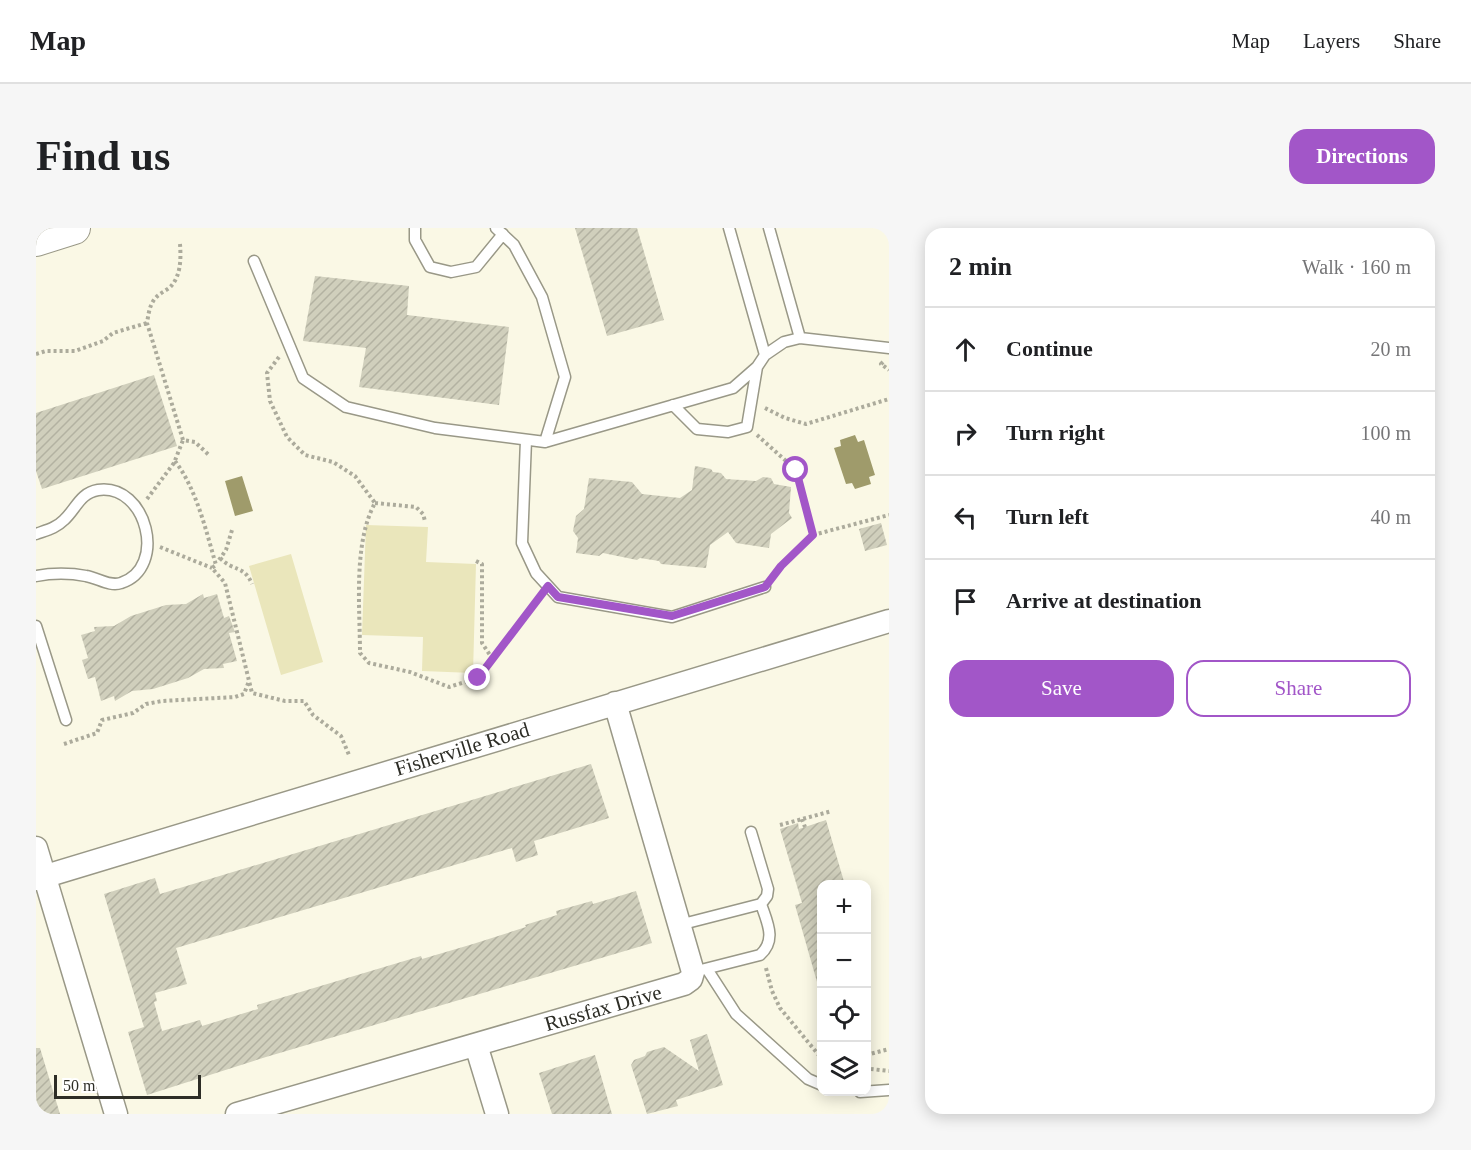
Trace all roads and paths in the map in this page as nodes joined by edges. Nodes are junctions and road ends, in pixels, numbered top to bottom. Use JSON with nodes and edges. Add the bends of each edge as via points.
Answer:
{"nodes":[{"id":1,"x":74,"y":228,"type":"edge"},
{"id":2,"x":415,"y":228,"type":"edge"},
{"id":3,"x":729,"y":228,"type":"edge"},
{"id":4,"x":769,"y":228,"type":"edge"},
{"id":5,"x":500,"y":231,"type":"edge"},
{"id":6,"x":36,"y":240,"type":"edge"},
{"id":7,"x":180,"y":244,"type":"dead end"},
{"id":8,"x":254,"y":261,"type":"dead end"},
{"id":9,"x":147,"y":323,"type":"junction"},
{"id":10,"x":800,"y":338,"type":"junction"},
{"id":11,"x":289,"y":345,"type":"junction"},
{"id":12,"x":889,"y":348,"type":"edge"},
{"id":13,"x":36,"y":354,"type":"edge"},
{"id":14,"x":765,"y":355,"type":"junction"},
{"id":15,"x":757,"y":367,"type":"junction"},
{"id":16,"x":889,"y":399,"type":"edge"},
{"id":17,"x":751,"y":404,"type":"junction"},
{"id":18,"x":673,"y":405,"type":"junction"},
{"id":19,"x":747,"y":427,"type":"junction"},
{"id":20,"x":526,"y":440,"type":"junction"},
{"id":21,"x":183,"y":441,"type":"junction"},
{"id":22,"x":544,"y":442,"type":"junction"},
{"id":23,"x":210,"y":456,"type":"dead end"},
{"id":24,"x":175,"y":461,"type":"junction"},
{"id":25,"x":146,"y":502,"type":"dead end"},
{"id":26,"x":375,"y":503,"type":"junction"},
{"id":27,"x":889,"y":514,"type":"edge"},
{"id":28,"x":424,"y":521,"type":"dead end"},
{"id":29,"x":232,"y":530,"type":"dead end"},
{"id":30,"x":36,"y":534,"type":"edge"},
{"id":31,"x":813,"y":535,"type":"junction"},
{"id":32,"x":156,"y":538,"type":"dead end"},
{"id":33,"x":220,"y":558,"type":"junction"},
{"id":34,"x":476,"y":561,"type":"dead end"},
{"id":35,"x":214,"y":567,"type":"junction"},
{"id":36,"x":36,"y":576,"type":"edge"},
{"id":37,"x":252,"y":584,"type":"dead end"},
{"id":38,"x":548,"y":586,"type":"junction"},
{"id":39,"x":765,"y":587,"type":"joint"},
{"id":40,"x":889,"y":621,"type":"edge"},
{"id":41,"x":36,"y":626,"type":"edge"},
{"id":42,"x":493,"y":658,"type":"junction"},
{"id":43,"x":249,"y":679,"type":"junction"},
{"id":44,"x":615,"y":703,"type":"junction"},
{"id":45,"x":66,"y":720,"type":"dead end"},
{"id":46,"x":64,"y":744,"type":"dead end"},
{"id":47,"x":349,"y":755,"type":"dead end"},
{"id":48,"x":832,"y":811,"type":"dead end"},
{"id":49,"x":802,"y":819,"type":"junction"},
{"id":50,"x":780,"y":825,"type":"dead end"},
{"id":51,"x":805,"y":827,"type":"dead end"},
{"id":52,"x":751,"y":832,"type":"dead end"},
{"id":53,"x":36,"y":848,"type":"edge"},
{"id":54,"x":40,"y":878,"type":"edge"},
{"id":55,"x":761,"y":904,"type":"junction"},
{"id":56,"x":679,"y":925,"type":"junction"},
{"id":57,"x":766,"y":968,"type":"dead end"},
{"id":58,"x":700,"y":970,"type":"junction"},
{"id":59,"x":476,"y":1045,"type":"junction"},
{"id":60,"x":889,"y":1049,"type":"edge"},
{"id":61,"x":817,"y":1053,"type":"edge"},
{"id":62,"x":871,"y":1055,"type":"edge"},
{"id":63,"x":871,"y":1069,"type":"edge"},
{"id":64,"x":889,"y":1071,"type":"edge"},
{"id":65,"x":817,"y":1083,"type":"edge"},
{"id":66,"x":889,"y":1090,"type":"edge"},
{"id":67,"x":871,"y":1091,"type":"edge"},
{"id":68,"x":116,"y":1114,"type":"edge"},
{"id":69,"x":237,"y":1114,"type":"edge"},
{"id":70,"x":497,"y":1114,"type":"edge"}],
"edges":[{"from":1,"to":6,"type":"main road"},
{"from":2,"to":5,"type":"lane","via":[[415,240],[430,267],[451,272],[476,267]]},
{"from":3,"to":14,"type":"lane"},
{"from":4,"to":10,"type":"lane"},
{"from":5,"to":22,"type":"lane","via":[[514,245],[542,297],[565,377]]},
{"from":7,"to":9,"type":"path","via":[[178,275],[171,287],[150,305]]},
{"from":8,"to":11,"type":"lane"},
{"from":9,"to":13,"type":"path","via":[[113,333],[75,351]]},
{"from":9,"to":21,"type":"path"},
{"from":10,"to":12,"type":"lane"},
{"from":10,"to":14,"type":"lane","via":[[784,342]]},
{"from":11,"to":20,"type":"lane","via":[[303,378],[346,407],[435,428]]},
{"from":11,"to":26,"type":"path","via":[[267,373],[270,401],[287,436],[305,455],[333,462],[355,476]]},
{"from":14,"to":15,"type":"lane"},
{"from":15,"to":17,"type":"lane"},
{"from":15,"to":18,"type":"lane","via":[[733,388]]},
{"from":16,"to":17,"type":"path","via":[[806,424]]},
{"from":17,"to":19,"type":"lane"},
{"from":18,"to":19,"type":"lane","via":[[697,429],[728,432]]},
{"from":18,"to":22,"type":"lane"},
{"from":19,"to":31,"type":"path","via":[[796,470]]},
{"from":20,"to":22,"type":"lane"},
{"from":20,"to":38,"type":"lane","via":[[522,543],[536,573]]},
{"from":21,"to":23,"type":"path","via":[[195,442]]},
{"from":21,"to":24,"type":"path"},
{"from":24,"to":25,"type":"path"},
{"from":24,"to":35,"type":"path","via":[[198,507]]},
{"from":26,"to":28,"type":"path","via":[[416,507]]},
{"from":26,"to":42,"type":"path","via":[[363,542],[360,653],[369,663],[410,672],[448,687],[478,678]]},
{"from":27,"to":31,"type":"path"},
{"from":29,"to":33,"type":"path"},
{"from":30,"to":36,"type":"lane","via":[[55,528],[83,497],[105,490],[130,502],[147,528],[144,561],[132,578],[119,584],[88,576]]},
{"from":31,"to":39,"type":"path"},
{"from":32,"to":35,"type":"path","via":[[157,546]]},
{"from":33,"to":35,"type":"path"},
{"from":33,"to":37,"type":"path","via":[[248,574]]},
{"from":34,"to":42,"type":"path","via":[[482,564],[482,643]]},
{"from":35,"to":43,"type":"path","via":[[225,583]]},
{"from":38,"to":39,"type":"lane","via":[[558,597],[672,616]]},
{"from":38,"to":42,"type":"path"},
{"from":40,"to":44,"type":"street","name":"Fisherville Road"},
{"from":41,"to":45,"type":"lane"},
{"from":43,"to":46,"type":"path","via":[[244,694],[146,704],[133,713],[102,720],[97,733]]},
{"from":43,"to":47,"type":"path","via":[[252,693],[304,701],[313,715],[341,736]]},
{"from":44,"to":54,"type":"street","name":"Fisherville Road"},
{"from":44,"to":56,"type":"street"},
{"from":48,"to":49,"type":"path"},
{"from":49,"to":50,"type":"path"},
{"from":49,"to":51,"type":"path"},
{"from":52,"to":55,"type":"lane","via":[[768,889]]},
{"from":53,"to":54,"type":"street"},
{"from":54,"to":68,"type":"street"},
{"from":55,"to":56,"type":"lane"},
{"from":55,"to":58,"type":"lane","via":[[771,933],[766,949],[760,955]]},
{"from":56,"to":58,"type":"street"},
{"from":57,"to":61,"type":"path","via":[[780,1008]]},
{"from":58,"to":59,"type":"street","name":"Russfax Drive","via":[[684,984]]},
{"from":58,"to":65,"type":"lane","via":[[736,1014]]},
{"from":59,"to":69,"type":"street","name":"Russfax Drive"},
{"from":59,"to":70,"type":"street"},
{"from":60,"to":62,"type":"path"},
{"from":63,"to":64,"type":"path"},
{"from":66,"to":67,"type":"lane"}]}
